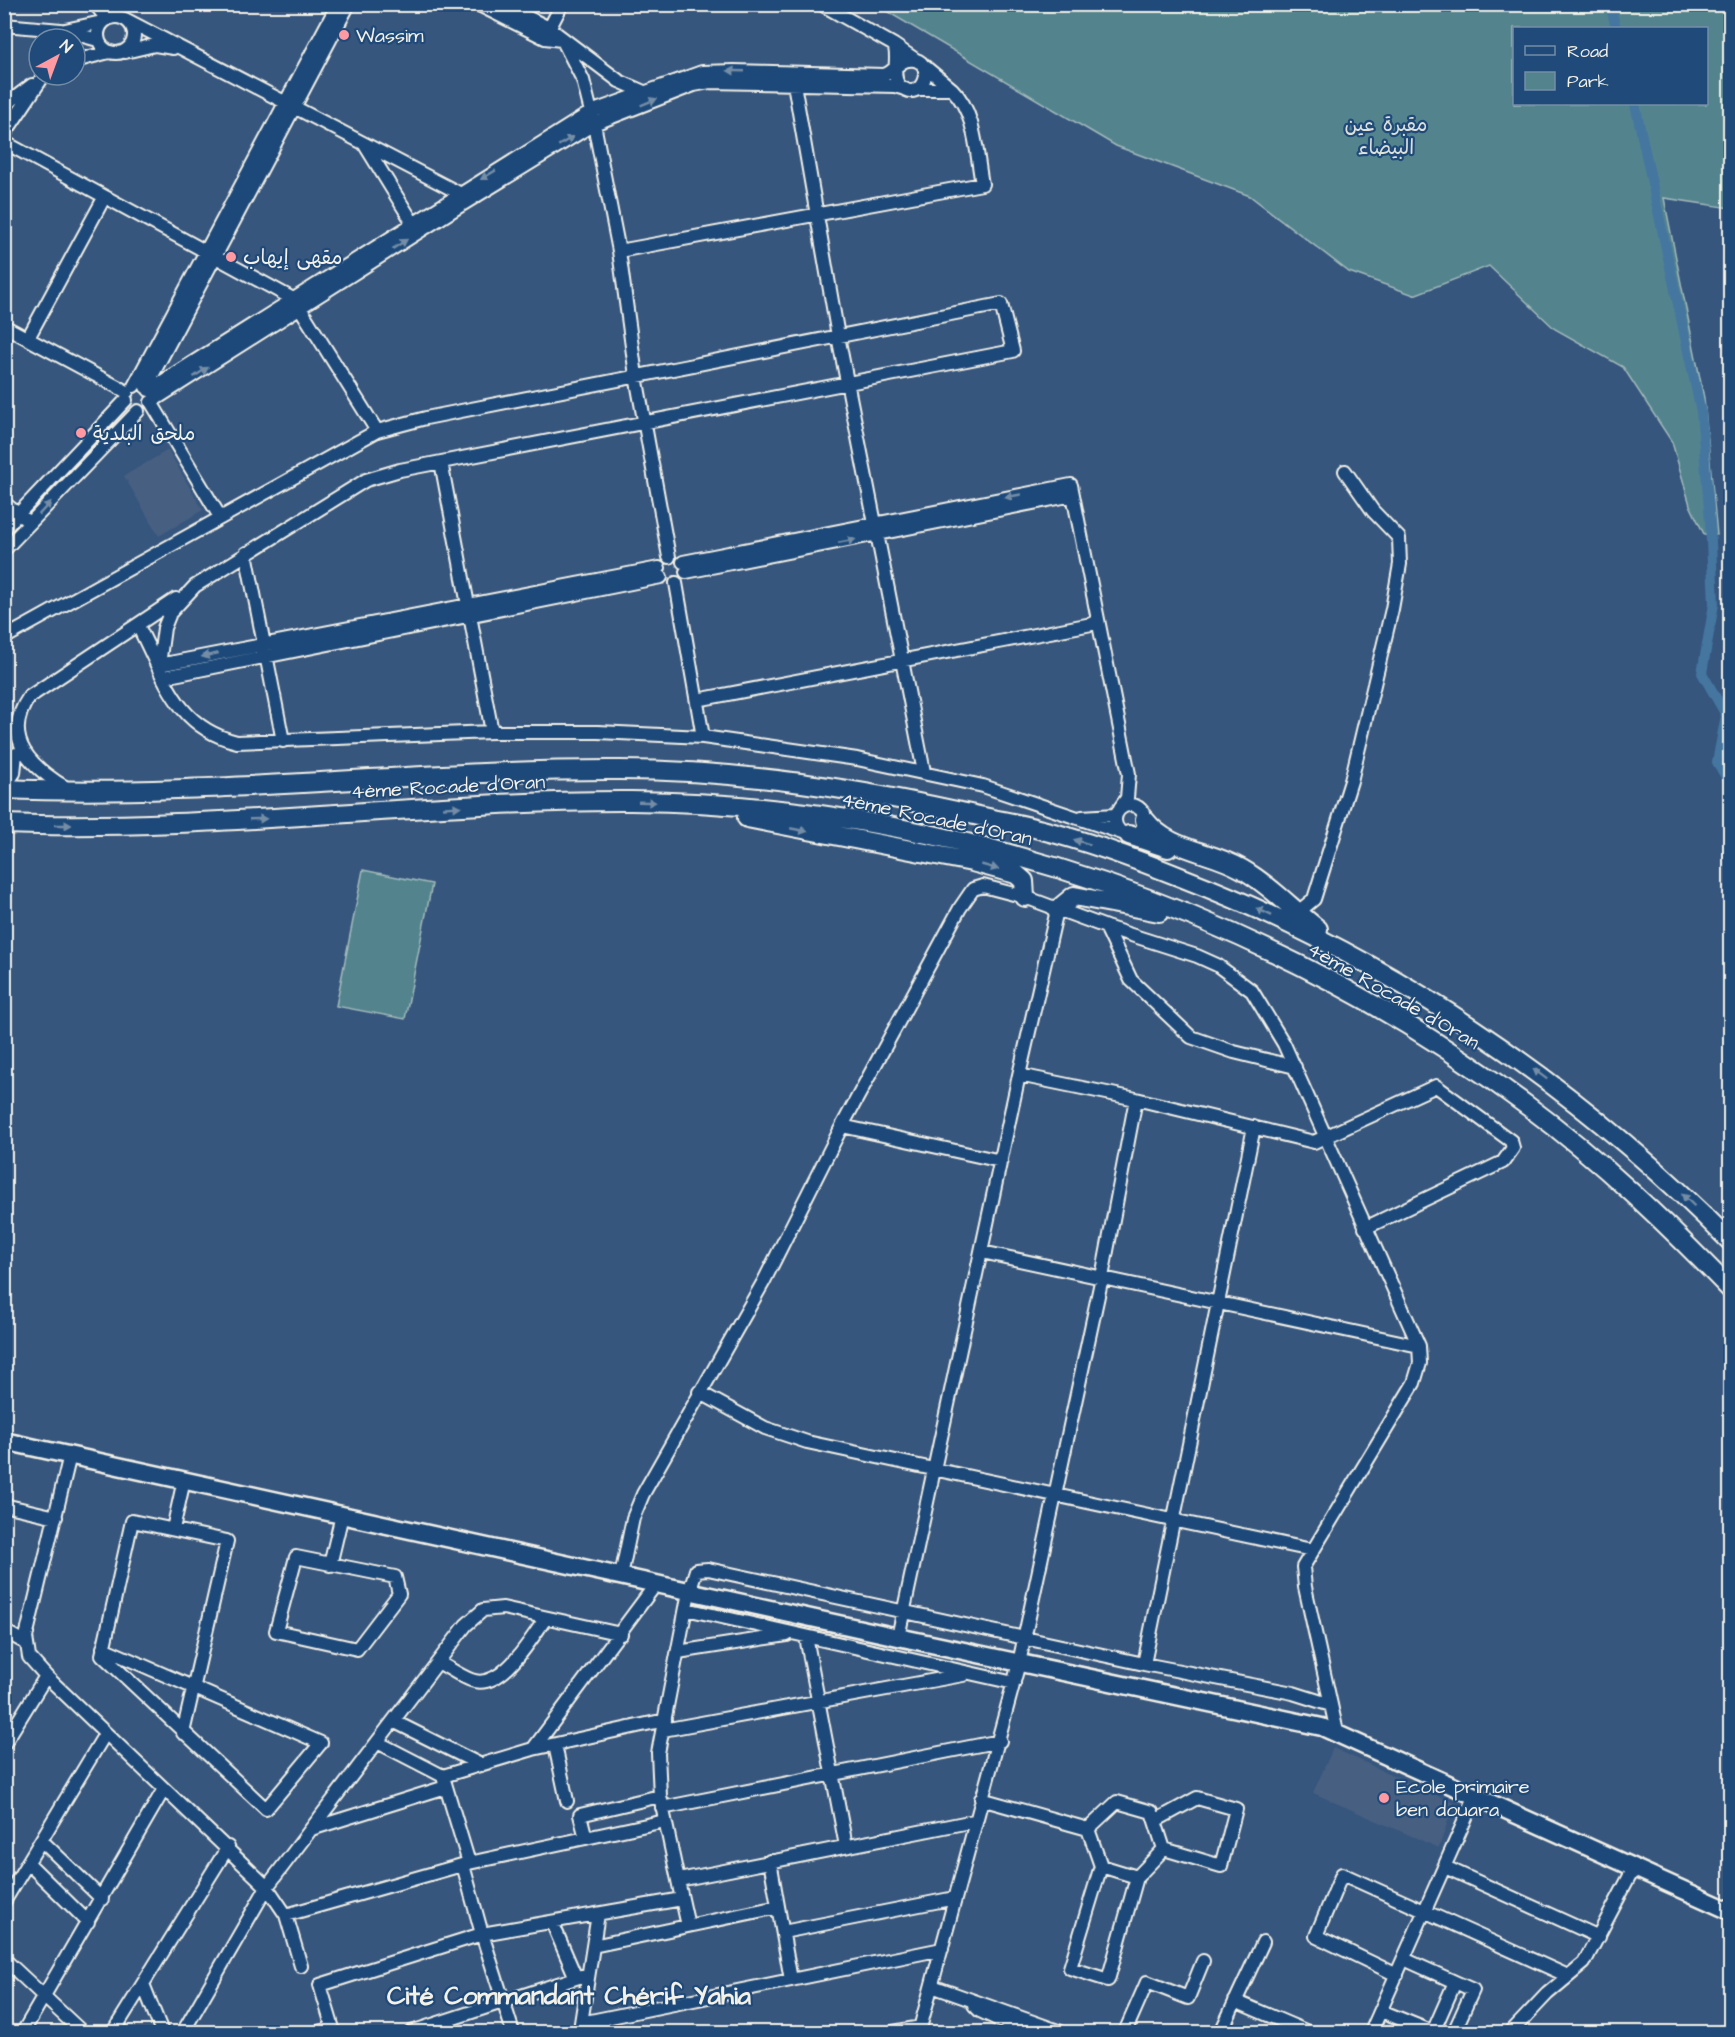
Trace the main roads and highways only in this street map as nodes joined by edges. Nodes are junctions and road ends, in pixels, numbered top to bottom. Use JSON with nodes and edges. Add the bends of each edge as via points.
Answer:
{"nodes":[{"id":1,"x":4,"y":789,"type":"edge"},
{"id":2,"x":681,"y":803,"type":"junction"},
{"id":3,"x":1143,"y":816,"type":"road end"},
{"id":4,"x":4,"y":824,"type":"edge"},
{"id":5,"x":1127,"y":835,"type":"road end"},
{"id":6,"x":1160,"y":868,"type":"junction"},
{"id":7,"x":1025,"y":897,"type":"road end"},
{"id":8,"x":1057,"y":910,"type":"road end"},
{"id":9,"x":1206,"y":922,"type":"junction"},
{"id":10,"x":1355,"y":958,"type":"junction"},
{"id":11,"x":1731,"y":1241,"type":"edge"},
{"id":12,"x":1731,"y":1289,"type":"edge"},
{"id":13,"x":4,"y":1441,"type":"edge"},
{"id":14,"x":1731,"y":1911,"type":"edge"}],
"edges":[{"from":6,"to":1,"type":"highway","name":"4ème Rocade d'Oran","one_way":true,"via":[[1043,830],[923,803],[789,781],[676,771],[506,771],[201,788]]},
{"from":4,"to":2,"type":"highway","name":"4ème Rocade d'Oran","one_way":true,"via":[[300,818],[518,803]]},
{"from":2,"to":7,"type":"highway","one_way":true,"via":[[1016,874],[1024,881]]},
{"from":2,"to":9,"type":"highway","name":"4ème Rocade d'Oran","via":[[831,818],[935,837],[1107,883]]},
{"from":3,"to":10,"type":"highway","via":[[1167,842],[1230,862],[1245,871]]},
{"from":5,"to":6,"type":"highway","via":[[1208,860],[1215,863],[1218,871],[1208,878]]},
{"from":10,"to":6,"type":"highway","name":"4ème Rocade d'Oran","one_way":true,"via":[[1252,906]]},
{"from":8,"to":9,"type":"highway","via":[[1074,896]]},
{"from":9,"to":12,"type":"highway","name":"4ème Rocade d'Oran","via":[[1329,981],[1489,1078],[1614,1175]]},
{"from":11,"to":10,"type":"highway","name":"4ème Rocade d'Oran","one_way":true,"via":[[1628,1145],[1539,1073],[1433,1002]]},
{"from":13,"to":14,"type":"main road","via":[[1338,1732]]}]}
